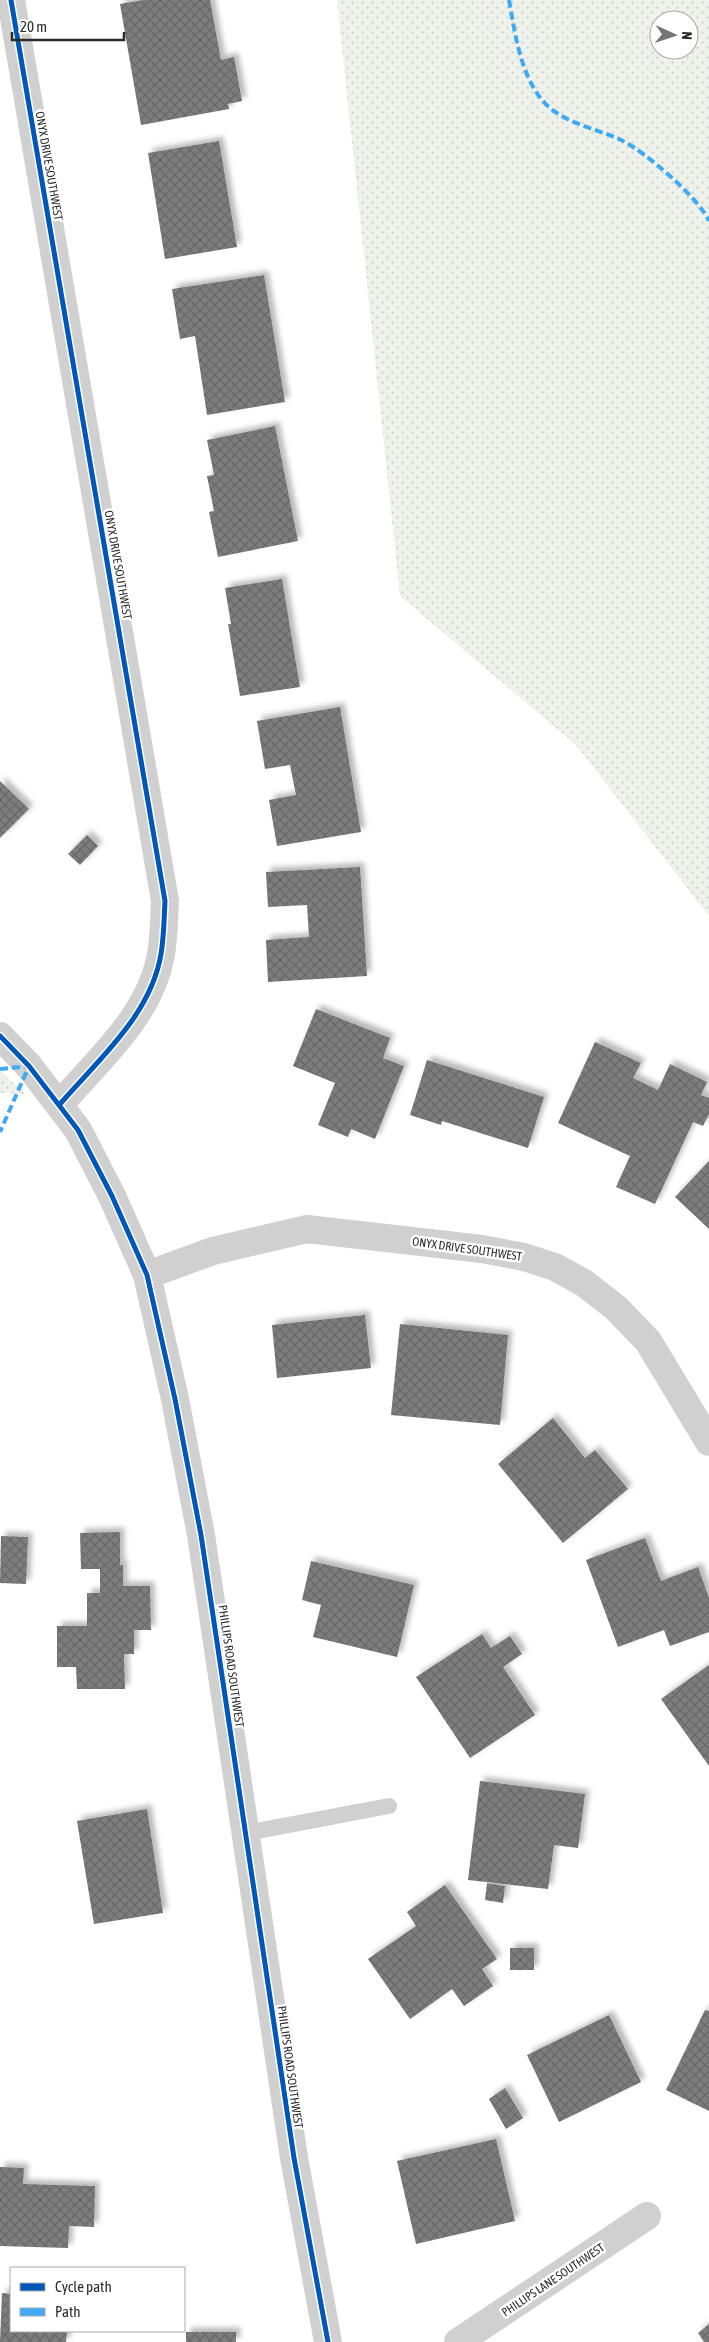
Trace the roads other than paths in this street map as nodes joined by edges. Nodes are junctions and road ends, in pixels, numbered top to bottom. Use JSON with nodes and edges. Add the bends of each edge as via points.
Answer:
{"nodes":[{"id":1,"x":10,"y":0,"type":"edge"},
{"id":2,"x":0,"y":1036,"type":"edge"},
{"id":3,"x":60,"y":1104,"type":"junction"},
{"id":4,"x":147,"y":1275,"type":"junction"},
{"id":5,"x":709,"y":1442,"type":"edge"},
{"id":6,"x":389,"y":1806,"type":"dead end"},
{"id":7,"x":246,"y":1833,"type":"junction"},
{"id":8,"x":647,"y":2216,"type":"dead end"},
{"id":9,"x":328,"y":2342,"type":"edge"},
{"id":10,"x":458,"y":2342,"type":"edge"}],
"edges":[{"from":1,"to":3,"type":"street","name":"ONYX DRIVE SOUTHWEST","via":[[165,901],[161,955],[146,999],[117,1040]]},
{"from":2,"to":3,"type":"street","name":"PHILLIPS ROAD SOUTHWEST"},
{"from":3,"to":4,"type":"street","name":"PHILLIPS ROAD SOUTHWEST","via":[[78,1130],[112,1196]]},
{"from":4,"to":5,"type":"street","name":"ONYX DRIVE SOUTHWEST","via":[[213,1251],[307,1229],[482,1249],[524,1257],[555,1267],[584,1283],[616,1308],[648,1341]]},
{"from":4,"to":7,"type":"street","name":"PHILLIPS ROAD SOUTHWEST","via":[[201,1535]]},
{"from":6,"to":7,"type":"lane"},
{"from":7,"to":9,"type":"street","name":"PHILLIPS ROAD SOUTHWEST","via":[[294,2158]]},
{"from":8,"to":10,"type":"street","name":"PHILLIPS LANE SOUTHWEST"}]}
